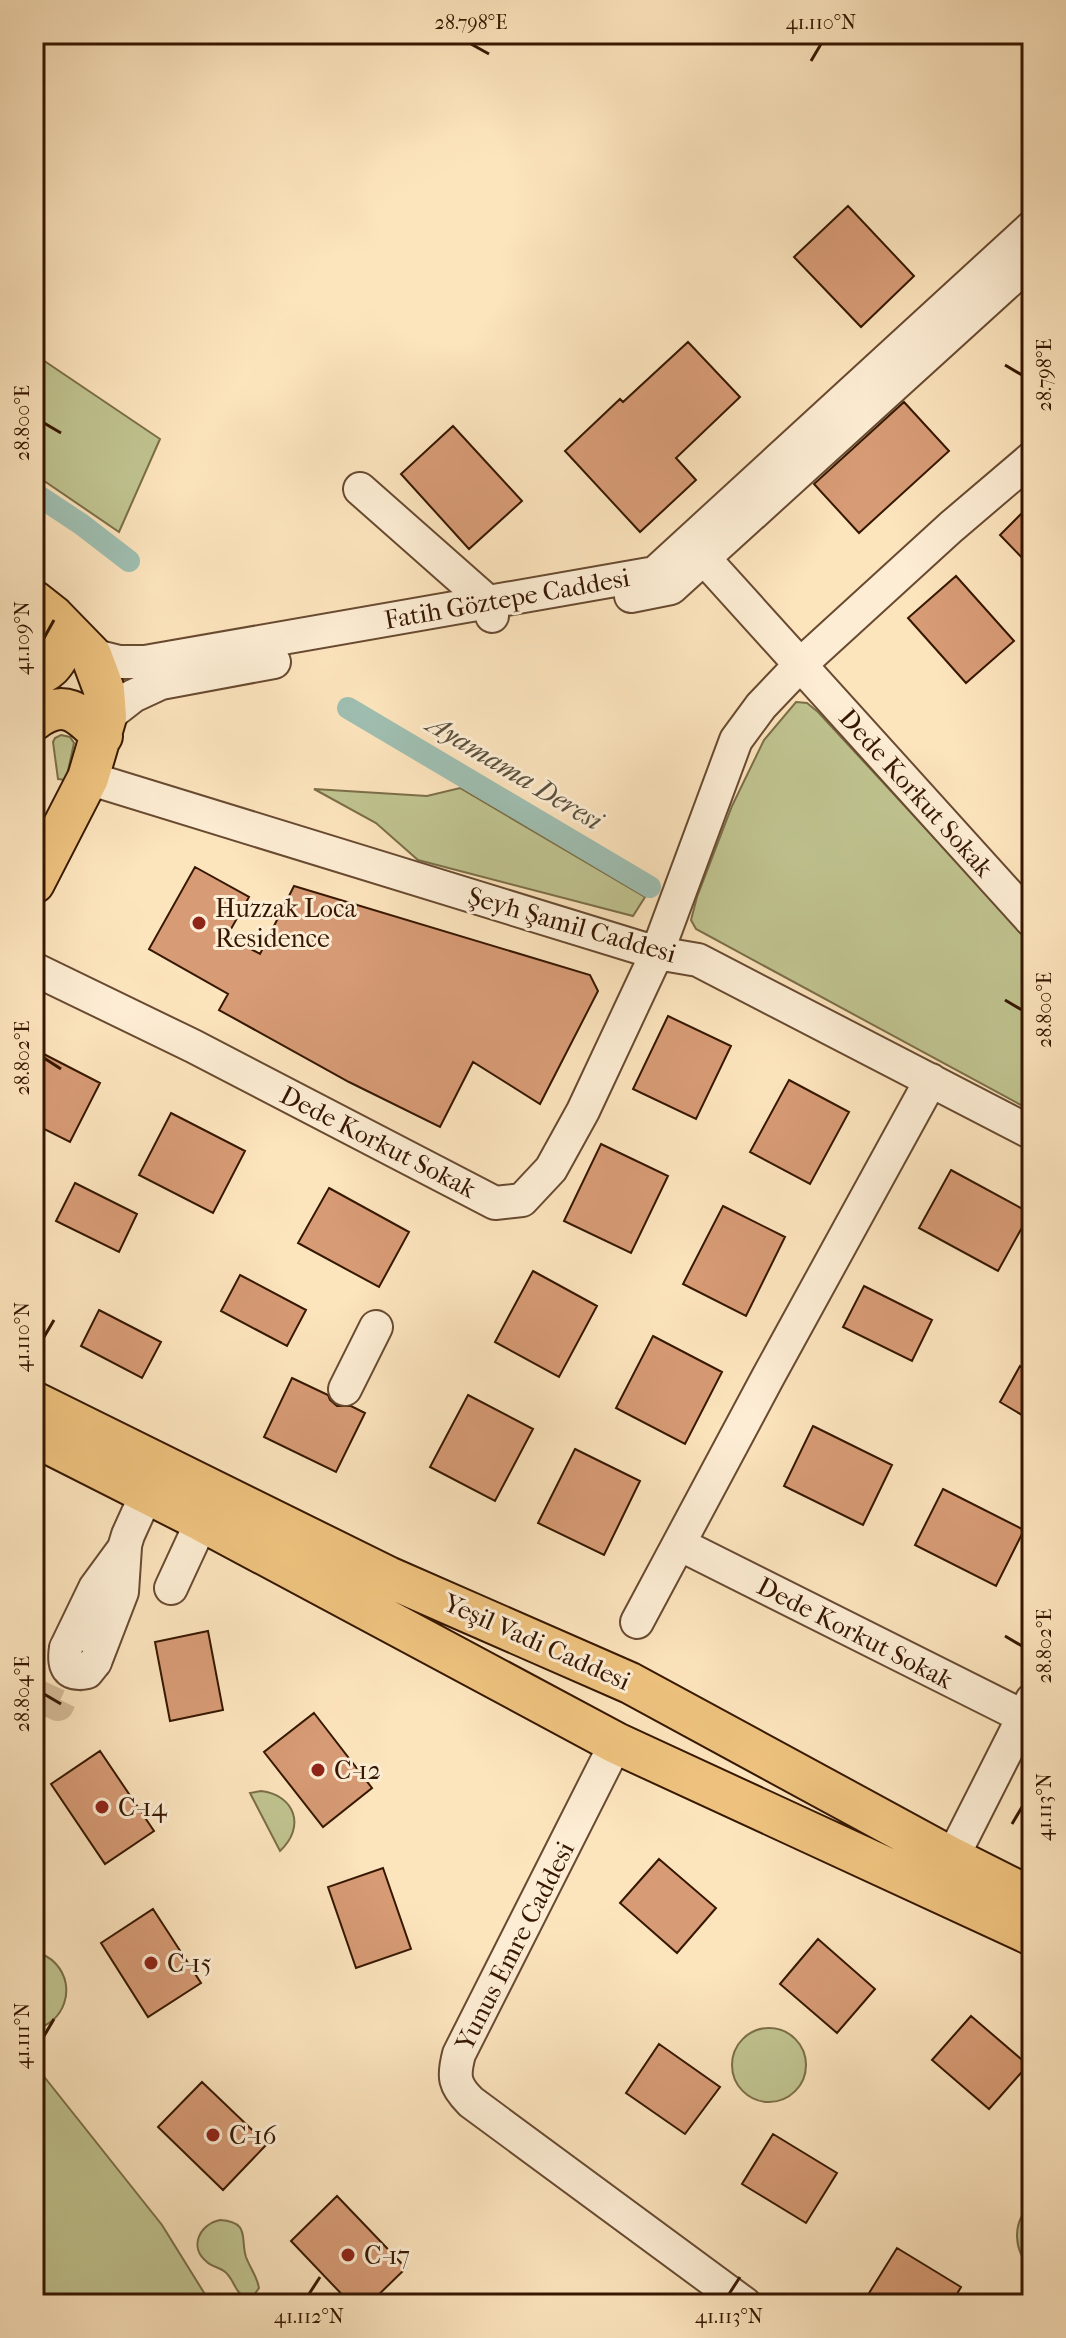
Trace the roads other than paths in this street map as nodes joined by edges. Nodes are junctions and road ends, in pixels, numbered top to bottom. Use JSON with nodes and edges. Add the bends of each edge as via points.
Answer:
{"nodes":[{"id":1,"x":1032,"y":227,"type":"edge"},
{"id":2,"x":1032,"y":260,"type":"edge"},
{"id":3,"x":1032,"y":458,"type":"edge"},
{"id":4,"x":360,"y":489,"type":"dead end"},
{"id":5,"x":697,"y":550,"type":"junction"},
{"id":6,"x":44,"y":608,"type":"edge"},
{"id":7,"x":491,"y":612,"type":"junction"},
{"id":8,"x":91,"y":655,"type":"junction"},
{"id":9,"x":801,"y":664,"type":"junction"},
{"id":10,"x":34,"y":675,"type":"edge"},
{"id":11,"x":34,"y":720,"type":"edge"},
{"id":12,"x":104,"y":726,"type":"junction"},
{"id":13,"x":88,"y":778,"type":"junction"},
{"id":14,"x":34,"y":883,"type":"edge"},
{"id":15,"x":1027,"y":906,"type":"edge"},
{"id":16,"x":657,"y":953,"type":"junction"},
{"id":17,"x":34,"y":969,"type":"edge"},
{"id":18,"x":931,"y":1080,"type":"junction"},
{"id":19,"x":1032,"y":1133,"type":"edge"},
{"id":20,"x":376,"y":1327,"type":"dead end"},
{"id":21,"x":345,"y":1389,"type":"dead end"},
{"id":22,"x":34,"y":1402,"type":"edge"},
{"id":23,"x":34,"y":1436,"type":"edge"},
{"id":24,"x":147,"y":1493,"type":"junction"},
{"id":25,"x":202,"y":1521,"type":"junction"},
{"id":26,"x":679,"y":1544,"type":"junction"},
{"id":27,"x":125,"y":1547,"type":"junction"},
{"id":28,"x":112,"y":1586,"type":"dead end"},
{"id":29,"x":171,"y":1588,"type":"dead end"},
{"id":30,"x":637,"y":1622,"type":"dead end"},
{"id":31,"x":639,"y":1688,"type":"junction"},
{"id":32,"x":1029,"y":1713,"type":"edge"},
{"id":33,"x":617,"y":1742,"type":"junction"},
{"id":34,"x":952,"y":1858,"type":"junction"},
{"id":35,"x":1032,"y":1898,"type":"edge"},
{"id":36,"x":1032,"y":1935,"type":"edge"},
{"id":37,"x":745,"y":2304,"type":"edge"}],
"edges":[{"from":1,"to":5,"type":"street","name":"Fatih Göztepe Caddesi"},
{"from":2,"to":5,"type":"street","name":"Fatih Göztepe Caddesi"},
{"from":3,"to":9,"type":"street","name":"Dede Korkut Sokak"},
{"from":4,"to":7,"type":"street"},
{"from":5,"to":7,"type":"street","name":"Fatih Göztepe Caddesi","via":[[671,588]]},
{"from":5,"to":9,"type":"street"},
{"from":6,"to":8,"type":"main road"},
{"from":6,"to":10,"type":"main road","via":[[61,651],[53,666]]},
{"from":7,"to":8,"type":"street","name":"Fatih Göztepe Caddesi","via":[[145,662]]},
{"from":7,"to":12,"type":"street","name":"Fatih Göztepe Caddesi","via":[[161,683],[133,696]]},
{"from":8,"to":12,"type":"main road","via":[[104,690]]},
{"from":9,"to":15,"type":"street","name":"Dede Korkut Sokak"},
{"from":9,"to":16,"type":"street","name":"Dede Korkut Sokak","via":[[736,740]]},
{"from":11,"to":12,"type":"main road","via":[[51,709],[68,708]]},
{"from":12,"to":13,"type":"main road"},
{"from":13,"to":14,"type":"main road"},
{"from":13,"to":16,"type":"street","name":"Şeyh Şamil Caddesi"},
{"from":16,"to":17,"type":"street","name":"Dede Korkut Sokak","via":[[551,1169],[522,1200],[495,1203]]},
{"from":16,"to":18,"type":"street","name":"Şeyh Şamil Caddesi","via":[[698,960]]},
{"from":18,"to":19,"type":"street","name":"Şeyh Şamil Caddesi"},
{"from":18,"to":26,"type":"street"},
{"from":20,"to":21,"type":"street"},
{"from":22,"to":31,"type":"main road","name":"Yeşil Vadi Caddesi","via":[[388,1577]]},
{"from":23,"to":24,"type":"main road","name":"Yeşil Vadi Caddesi"},
{"from":24,"to":25,"type":"main road","name":"Yeşil Vadi Caddesi"},
{"from":24,"to":27,"type":"street"},
{"from":25,"to":29,"type":"street"},
{"from":25,"to":33,"type":"main road","name":"Yeşil Vadi Caddesi"},
{"from":26,"to":30,"type":"street"},
{"from":26,"to":32,"type":"street","name":"Dede Korkut Sokak"},
{"from":27,"to":27,"type":"street","bridge":true,"via":[[122,1592],[95,1662],[87,1672],[75,1673],[64,1661],[66,1648],[95,1588]]},
{"from":27,"to":28,"type":"street"},
{"from":31,"to":33,"type":"main road","via":[[658,1709],[657,1727],[646,1741]]},
{"from":31,"to":34,"type":"main road","name":"Yeşil Vadi Caddesi"},
{"from":32,"to":34,"type":"street"},
{"from":33,"to":36,"type":"main road","name":"Yeşil Vadi Caddesi"},
{"from":33,"to":37,"type":"street","name":"Yunus Emre Caddesi","via":[[459,2054],[455,2080],[482,2110]]},
{"from":34,"to":35,"type":"main road","name":"Yeşil Vadi Caddesi"}]}
